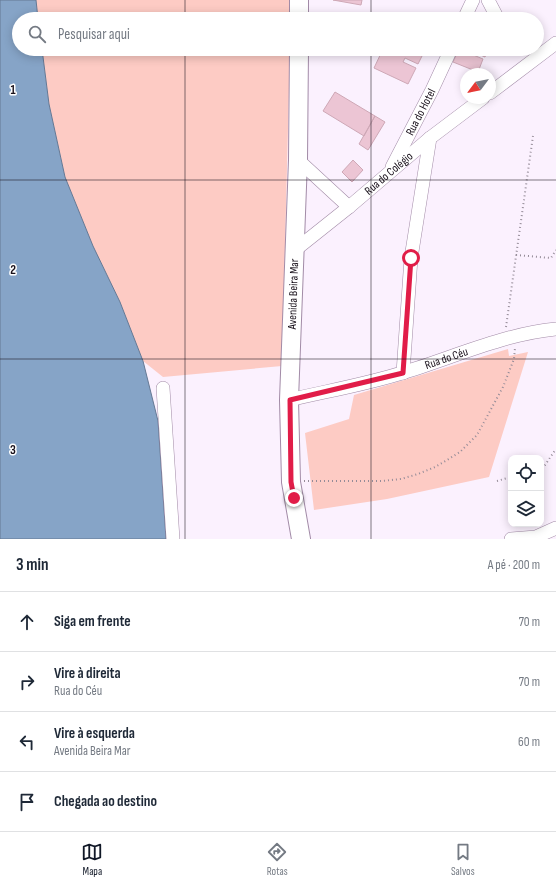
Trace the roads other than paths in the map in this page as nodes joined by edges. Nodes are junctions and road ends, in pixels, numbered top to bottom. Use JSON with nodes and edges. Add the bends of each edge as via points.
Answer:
{"nodes":[{"id":1,"x":299,"y":0,"type":"edge"},
{"id":2,"x":473,"y":0,"type":"edge"},
{"id":3,"x":488,"y":0,"type":"edge"},
{"id":4,"x":299,"y":12,"type":"edge"},
{"id":5,"x":467,"y":12,"type":"edge"},
{"id":6,"x":494,"y":12,"type":"edge"},
{"id":7,"x":553,"y":45,"type":"edge"},
{"id":8,"x":544,"y":52,"type":"edge"},
{"id":9,"x":299,"y":56,"type":"edge"},
{"id":10,"x":448,"y":56,"type":"edge"},
{"id":11,"x":539,"y":56,"type":"edge"},
{"id":12,"x":496,"y":88,"type":"edge"},
{"id":13,"x":475,"y":104,"type":"edge"},
{"id":14,"x":430,"y":138,"type":"junction"},
{"id":15,"x":298,"y":160,"type":"junction"},
{"id":16,"x":388,"y":174,"type":"junction"},
{"id":17,"x":349,"y":207,"type":"junction"},
{"id":18,"x":294,"y":250,"type":"junction"},
{"id":19,"x":556,"y":329,"type":"edge"},
{"id":20,"x":403,"y":373,"type":"junction"},
{"id":21,"x":163,"y":388,"type":"dead end"},
{"id":22,"x":290,"y":400,"type":"junction"},
{"id":23,"x":556,"y":528,"type":"edge"},
{"id":24,"x":173,"y":539,"type":"edge"},
{"id":25,"x":301,"y":539,"type":"edge"},
{"id":26,"x":511,"y":539,"type":"edge"}],
"edges":[{"from":1,"to":4,"type":"street"},
{"from":2,"to":5,"type":"street"},
{"from":3,"to":6,"type":"street"},
{"from":7,"to":8,"type":"street"},
{"from":9,"to":15,"type":"street","name":"Avenida Beira Mar"},
{"from":10,"to":16,"type":"street","name":"Rua do Hotel"},
{"from":11,"to":12,"type":"street"},
{"from":13,"to":14,"type":"street","name":"Rua do Colégio"},
{"from":14,"to":16,"type":"street","name":"Rua do Colégio"},
{"from":14,"to":20,"type":"street","via":[[411,258]]},
{"from":15,"to":17,"type":"street"},
{"from":15,"to":18,"type":"street","name":"Avenida Beira Mar"},
{"from":16,"to":17,"type":"street","name":"Rua do Colégio"},
{"from":17,"to":18,"type":"street","name":"Rua do Colégio"},
{"from":18,"to":22,"type":"street","name":"Avenida Beira Mar"},
{"from":19,"to":20,"type":"street","name":"Rua do Céu","via":[[510,338]]},
{"from":20,"to":22,"type":"street","name":"Rua do Céu"},
{"from":21,"to":24,"type":"street"},
{"from":22,"to":25,"type":"street","name":"Avenida Beira Mar","via":[[291,482]]},
{"from":23,"to":26,"type":"street","via":[[536,537]]}]}
